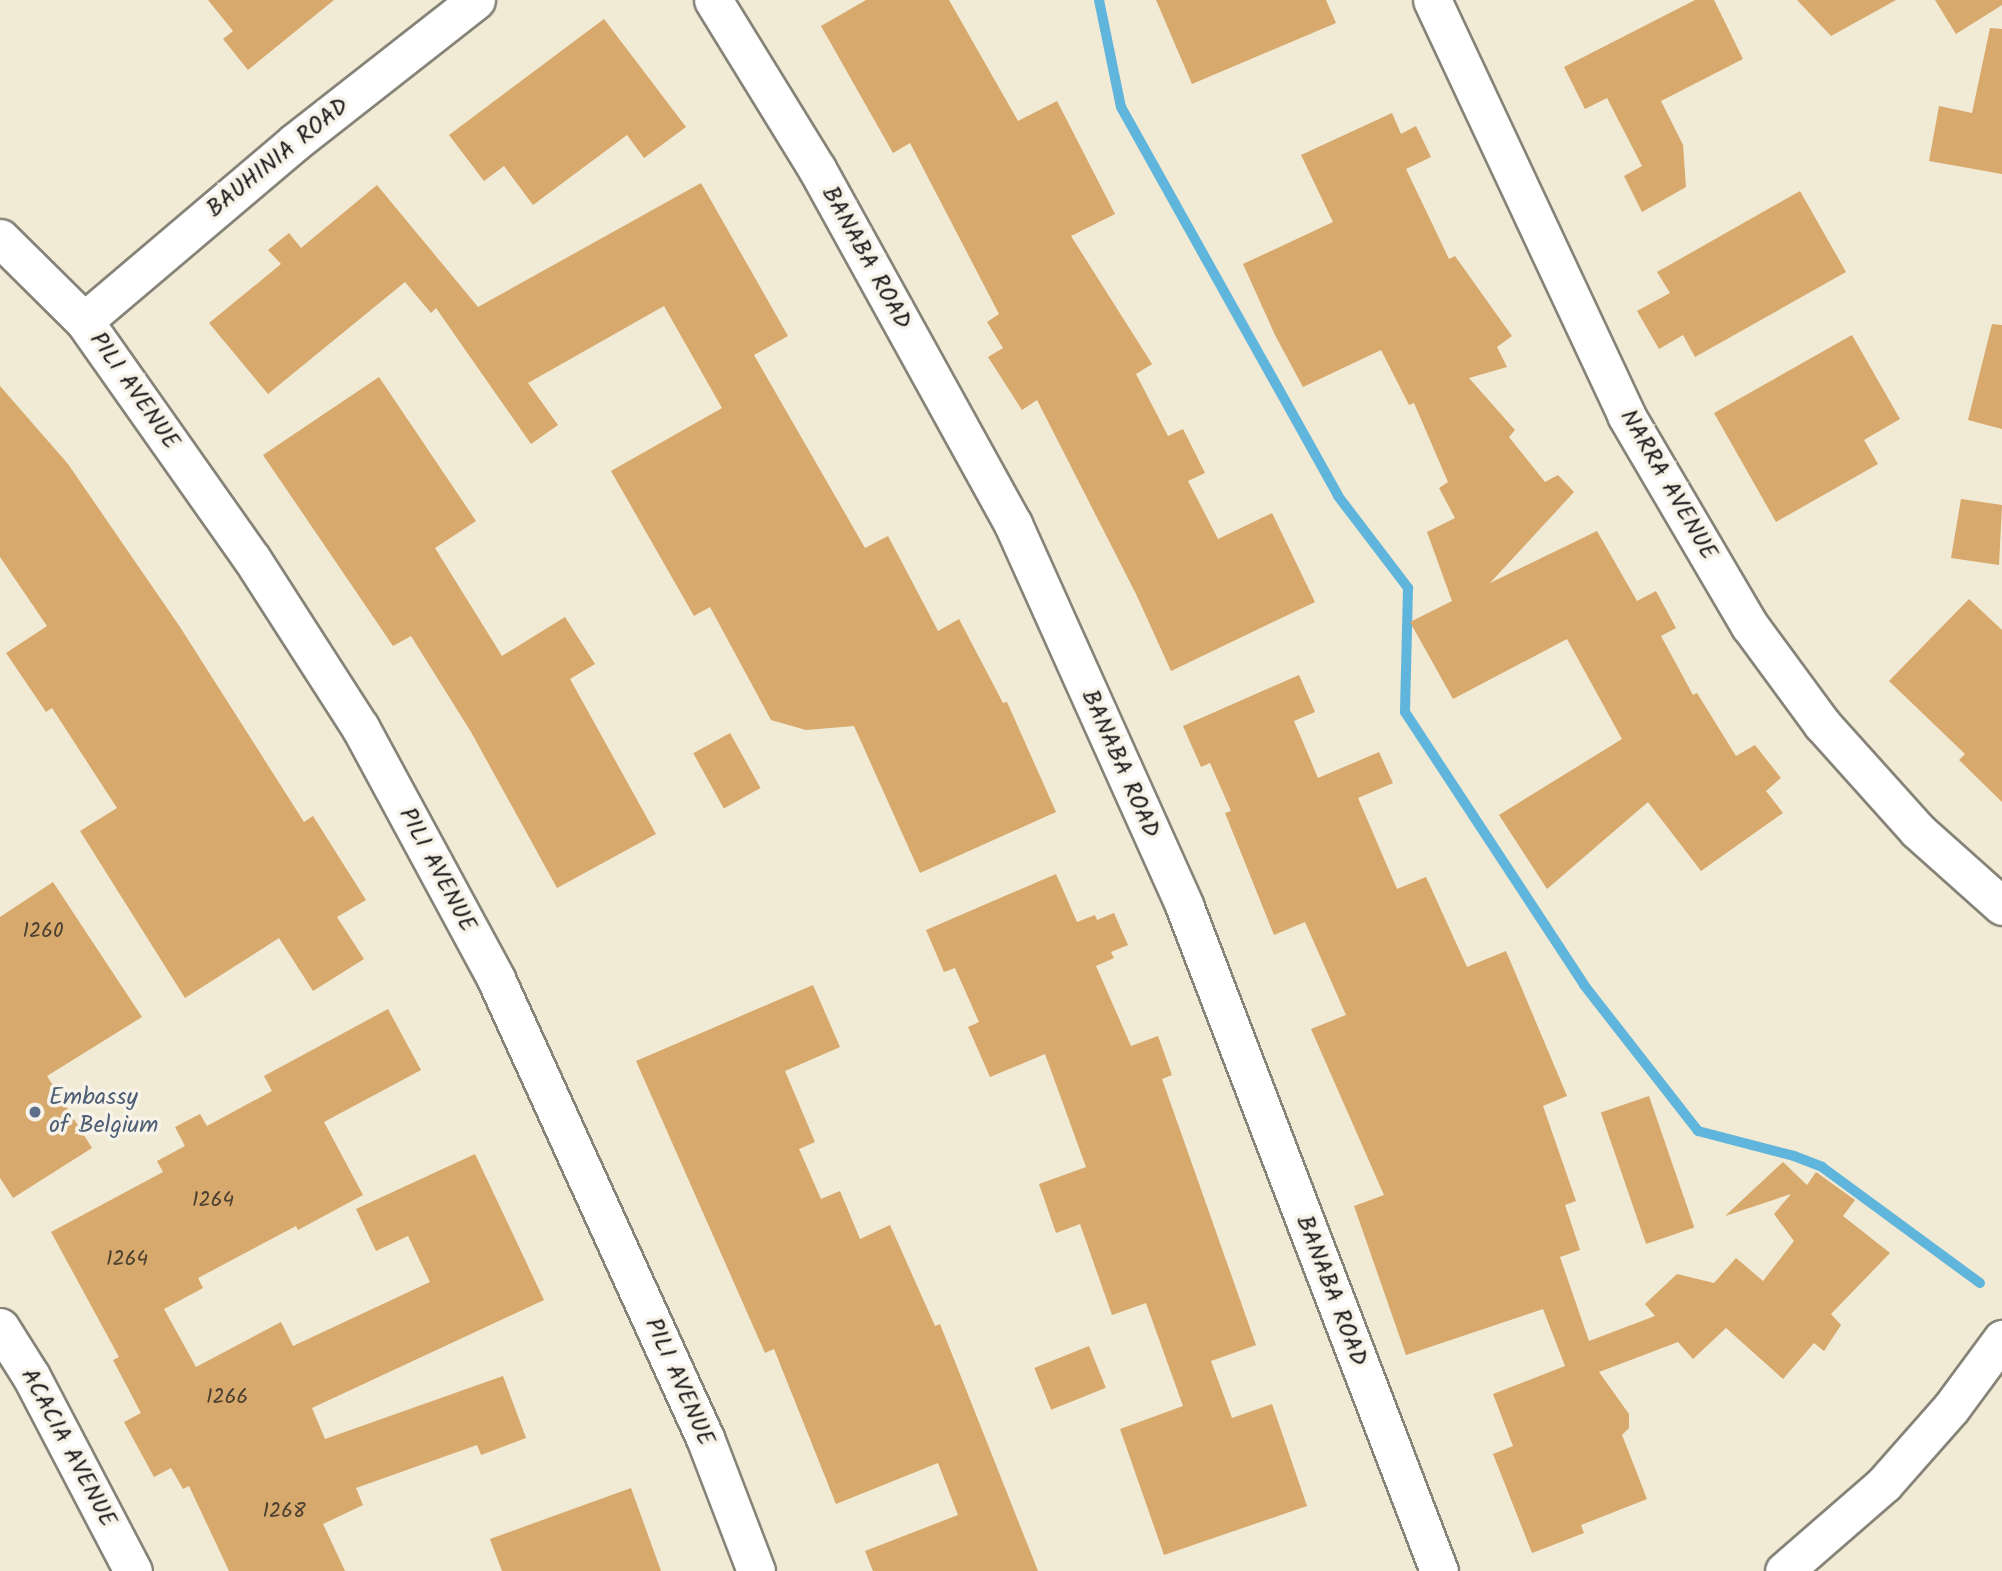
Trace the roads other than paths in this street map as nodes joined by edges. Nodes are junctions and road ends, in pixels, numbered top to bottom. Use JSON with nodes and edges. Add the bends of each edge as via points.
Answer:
{"nodes":[{"id":1,"x":476,"y":0,"type":"edge"},
{"id":2,"x":713,"y":0,"type":"edge"},
{"id":3,"x":1432,"y":0,"type":"edge"},
{"id":4,"x":0,"y":238,"type":"edge"},
{"id":5,"x":84,"y":321,"type":"junction"},
{"id":6,"x":2002,"y":905,"type":"edge"},
{"id":7,"x":0,"y":1327,"type":"edge"},
{"id":8,"x":2002,"y":1339,"type":"edge"},
{"id":9,"x":133,"y":1571,"type":"edge"},
{"id":10,"x":756,"y":1571,"type":"edge"},
{"id":11,"x":1439,"y":1571,"type":"edge"},
{"id":12,"x":1784,"y":1571,"type":"edge"}],
"edges":[{"from":1,"to":5,"type":"street","name":"BAUHINIA ROAD","via":[[295,142]]},
{"from":2,"to":11,"type":"street","name":"BANABA ROAD","via":[[817,169],[1013,524],[1184,905]]},
{"from":3,"to":6,"type":"street","name":"NARRA AVENUE","via":[[1626,415],[1750,626],[1822,724],[1900,810]]},
{"from":4,"to":5,"type":"street","name":"PILI AVENUE"},
{"from":5,"to":10,"type":"street","name":"PILI AVENUE","via":[[252,559],[360,727],[496,978],[705,1438]]},
{"from":7,"to":9,"type":"street","name":"ACACIA AVENUE","via":[[31,1376]]},
{"from":8,"to":12,"type":"street","via":[[1951,1408],[1884,1484]]}]}
